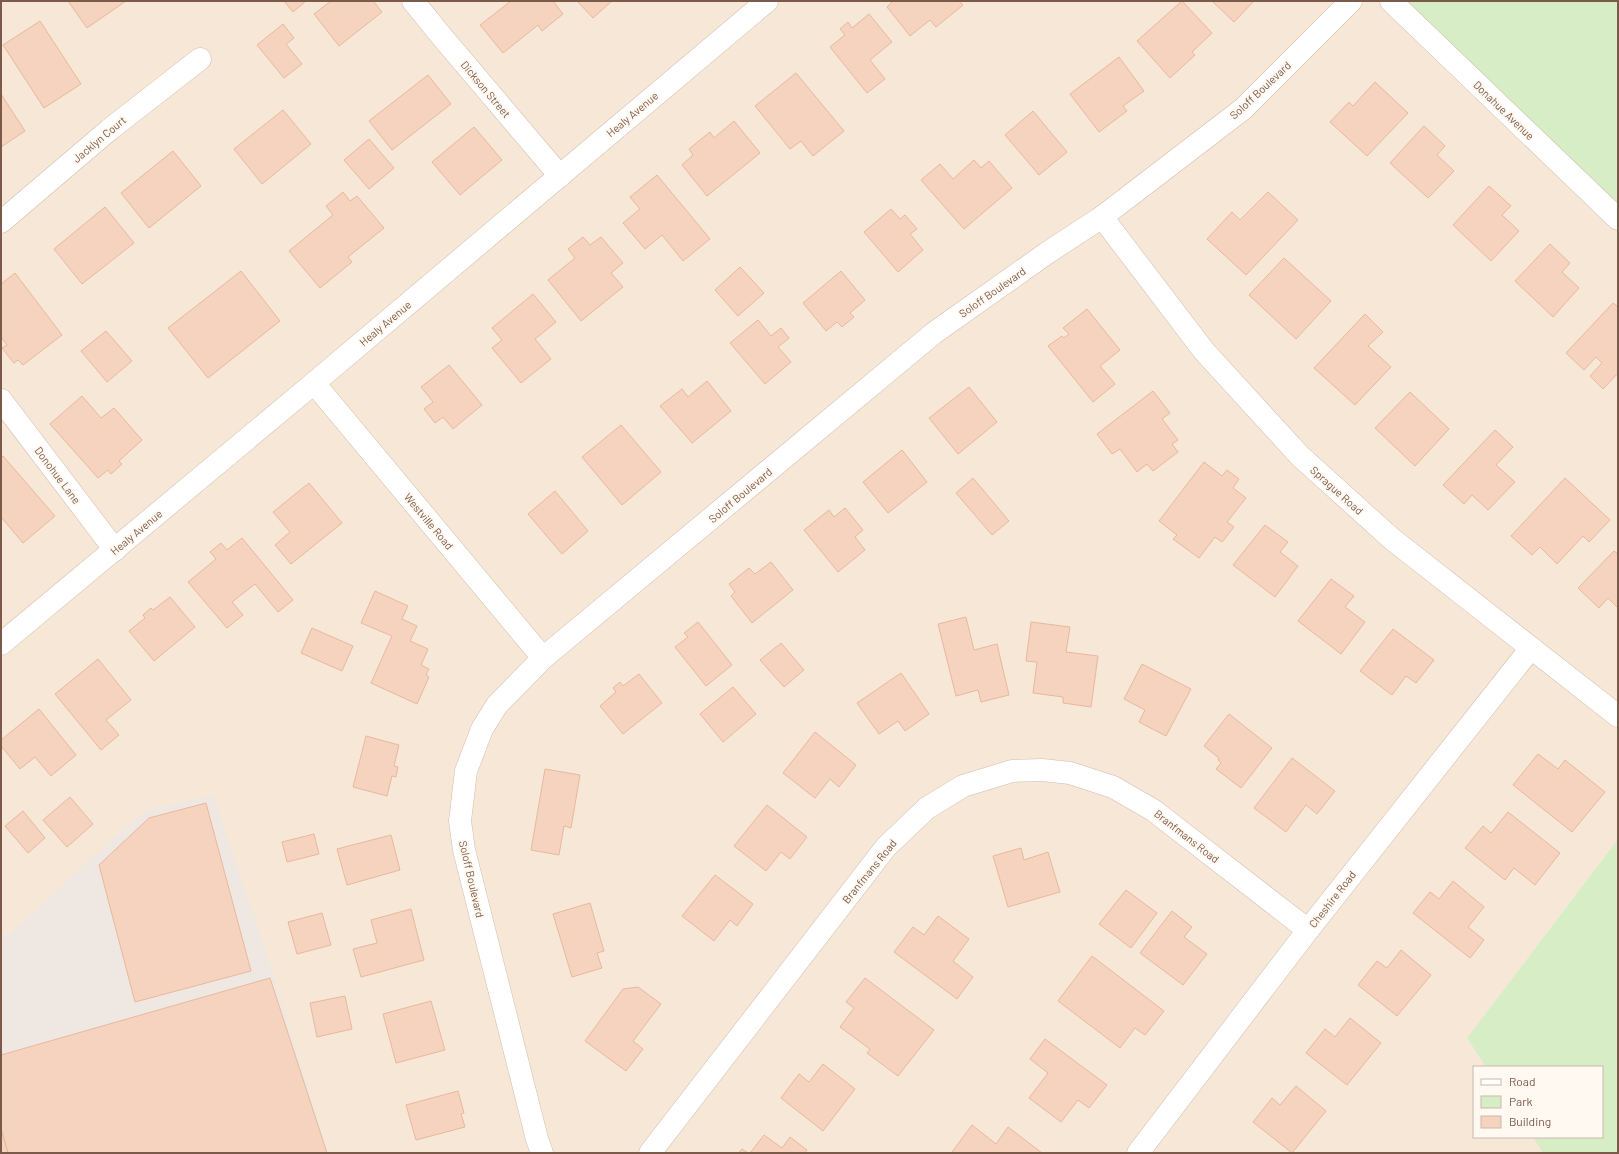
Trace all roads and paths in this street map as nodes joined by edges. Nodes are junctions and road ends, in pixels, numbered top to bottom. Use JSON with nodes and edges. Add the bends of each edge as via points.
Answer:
{"nodes":[{"id":1,"x":413,"y":1,"type":"edge"},
{"id":2,"x":767,"y":1,"type":"edge"},
{"id":3,"x":1351,"y":1,"type":"edge"},
{"id":4,"x":1391,"y":1,"type":"edge"},
{"id":5,"x":200,"y":59,"type":"dead end"},
{"id":6,"x":560,"y":176,"type":"junction"},
{"id":7,"x":1102,"y":217,"type":"junction"},
{"id":8,"x":1618,"y":219,"type":"edge"},
{"id":9,"x":1,"y":222,"type":"edge"},
{"id":10,"x":314,"y":383,"type":"junction"},
{"id":11,"x":1,"y":400,"type":"edge"},
{"id":12,"x":115,"y":550,"type":"junction"},
{"id":13,"x":1,"y":644,"type":"edge"},
{"id":14,"x":1531,"y":648,"type":"junction"},
{"id":15,"x":543,"y":658,"type":"junction"},
{"id":16,"x":1618,"y":716,"type":"edge"},
{"id":17,"x":1308,"y":930,"type":"junction"},
{"id":18,"x":542,"y":1153,"type":"edge"},
{"id":19,"x":650,"y":1153,"type":"edge"},
{"id":20,"x":1138,"y":1153,"type":"edge"}],
"edges":[{"from":1,"to":6,"type":"street","name":"Dickson Street"},
{"from":2,"to":6,"type":"street","name":"Healy Avenue"},
{"from":3,"to":7,"type":"street","name":"Soloff Boulevard","via":[[1244,109]]},
{"from":4,"to":8,"type":"street","name":"Donahue Avenue"},
{"from":5,"to":9,"type":"street","name":"Jacklyn Court","via":[[109,130]]},
{"from":6,"to":10,"type":"street","name":"Healy Avenue"},
{"from":7,"to":14,"type":"street","name":"Sprague Road","via":[[1204,351],[1300,456],[1392,539]]},
{"from":7,"to":15,"type":"street","name":"Soloff Boulevard","via":[[934,333]]},
{"from":10,"to":12,"type":"street","name":"Healy Avenue"},
{"from":10,"to":15,"type":"street","name":"Westville Road"},
{"from":11,"to":12,"type":"street","name":"Donohue Lane"},
{"from":12,"to":13,"type":"street","name":"Healy Avenue"},
{"from":14,"to":16,"type":"street","name":"Sprague Road"},
{"from":14,"to":17,"type":"street","name":"Cheshire Road"},
{"from":15,"to":18,"type":"street","name":"Soloff Boulevard","via":[[497,705],[482,729],[466,771],[460,821],[464,850]]},
{"from":17,"to":19,"type":"street","name":"Branfmans Road","via":[[1153,810],[1113,787],[1070,773],[1042,770],[1012,771],[963,786],[927,808],[886,847]]},
{"from":17,"to":20,"type":"street","name":"Cheshire Road"}]}
